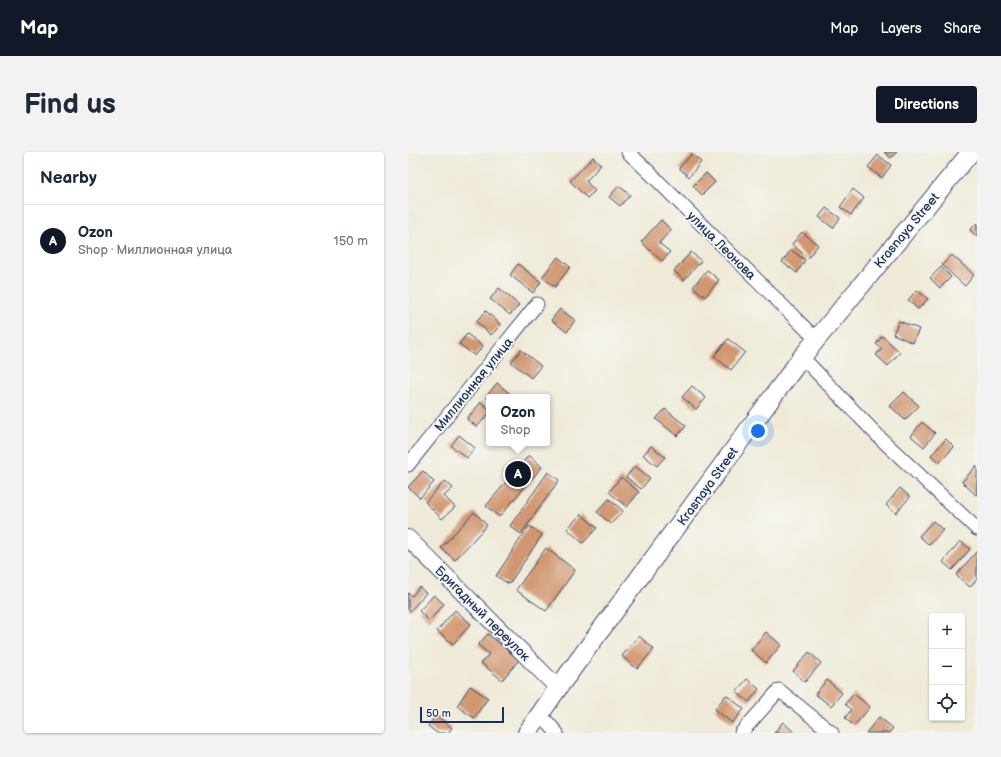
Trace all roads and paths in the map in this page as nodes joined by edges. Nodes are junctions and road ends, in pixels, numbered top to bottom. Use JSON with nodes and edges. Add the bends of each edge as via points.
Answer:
{"nodes":[{"id":1,"x":628,"y":152,"type":"edge"},
{"id":2,"x":971,"y":152,"type":"edge"},
{"id":3,"x":537,"y":304,"type":"dead end"},
{"id":4,"x":816,"y":339,"type":"junction"},
{"id":5,"x":802,"y":357,"type":"junction"},
{"id":6,"x":408,"y":465,"type":"edge"},
{"id":7,"x":977,"y":529,"type":"edge"},
{"id":8,"x":410,"y":544,"type":"edge"},
{"id":9,"x":558,"y":688,"type":"junction"},
{"id":10,"x":540,"y":714,"type":"junction"},
{"id":11,"x":527,"y":733,"type":"edge"},
{"id":12,"x":557,"y":733,"type":"edge"},
{"id":13,"x":741,"y":733,"type":"edge"},
{"id":14,"x":832,"y":733,"type":"edge"}],
"edges":[{"from":1,"to":4,"type":"street","name":"улица Леонова"},
{"from":2,"to":4,"type":"main road","name":"Krasnaya Street"},
{"from":3,"to":6,"type":"street","name":"Миллионная улица"},
{"from":4,"to":5,"type":"main road","name":"Krasnaya Street"},
{"from":5,"to":7,"type":"street","via":[[880,438]]},
{"from":5,"to":9,"type":"main road","name":"Krasnaya Street"},
{"from":8,"to":9,"type":"street","name":"Бригадный переулок"},
{"from":9,"to":10,"type":"main road","name":"Krasnaya Street"},
{"from":10,"to":11,"type":"main road","name":"Krasnaya Street"},
{"from":10,"to":12,"type":"street"},
{"from":13,"to":14,"type":"street","via":[[779,690]]}]}
